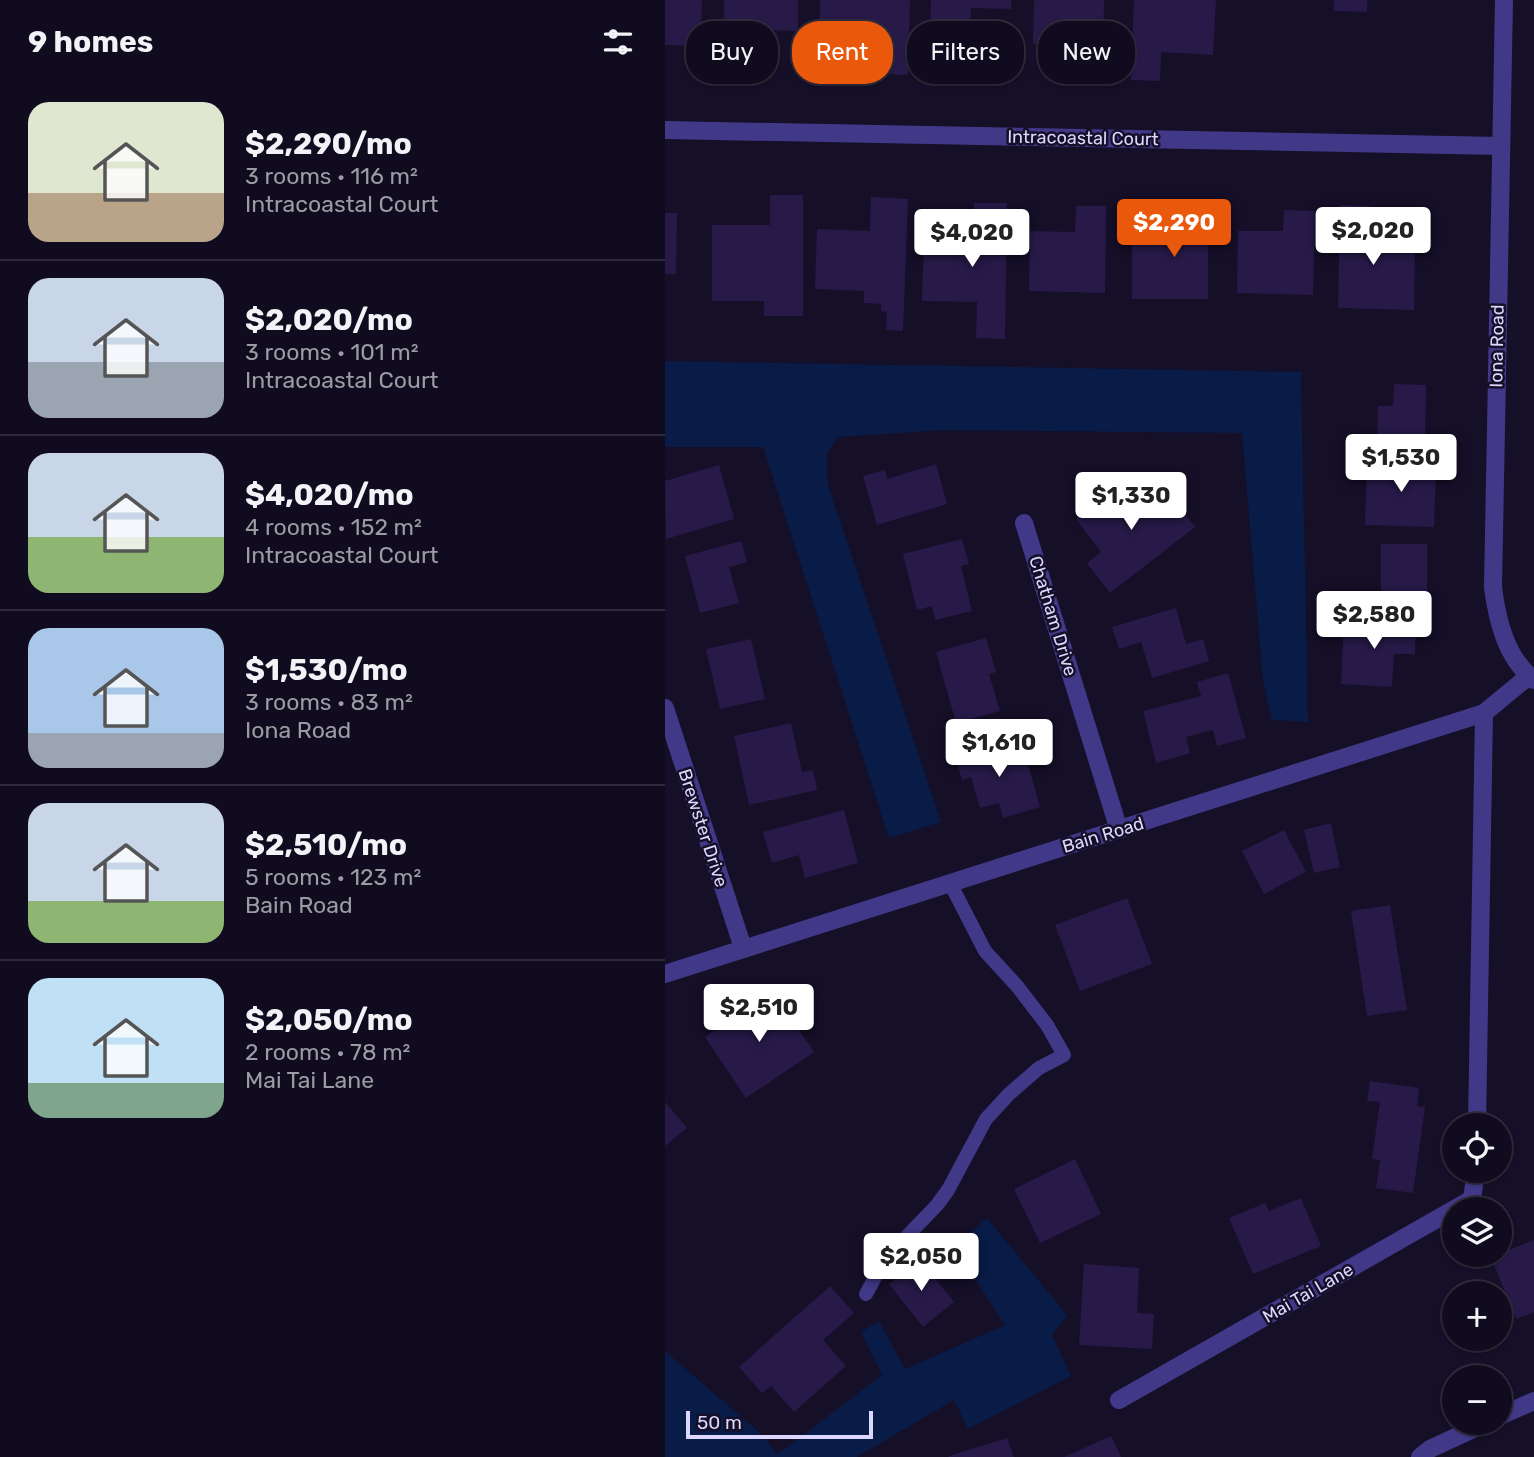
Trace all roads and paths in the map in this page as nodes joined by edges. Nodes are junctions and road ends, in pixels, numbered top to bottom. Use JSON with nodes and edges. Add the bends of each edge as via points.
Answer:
{"nodes":[{"id":1,"x":1504,"y":0,"type":"edge"},
{"id":2,"x":665,"y":130,"type":"edge"},
{"id":3,"x":1501,"y":146,"type":"junction"},
{"id":4,"x":1024,"y":523,"type":"dead end"},
{"id":5,"x":1532,"y":678,"type":"edge"},
{"id":6,"x":665,"y":708,"type":"edge"},
{"id":7,"x":1484,"y":713,"type":"junction"},
{"id":8,"x":1119,"y":830,"type":"junction"},
{"id":9,"x":950,"y":883,"type":"junction"},
{"id":10,"x":743,"y":948,"type":"junction"},
{"id":11,"x":665,"y":974,"type":"edge"},
{"id":12,"x":1477,"y":1113,"type":"edge"},
{"id":13,"x":1474,"y":1183,"type":"edge"},
{"id":14,"x":866,"y":1294,"type":"dead end"},
{"id":15,"x":1119,"y":1400,"type":"dead end"},
{"id":16,"x":1534,"y":1401,"type":"edge"},
{"id":17,"x":1512,"y":1411,"type":"edge"},
{"id":18,"x":1460,"y":1435,"type":"edge"},
{"id":19,"x":1420,"y":1457,"type":"edge"}],
"edges":[{"from":1,"to":3,"type":"street","name":"Iona Road"},
{"from":2,"to":3,"type":"street","name":"Intracoastal Court"},
{"from":3,"to":5,"type":"street","name":"Iona Road","via":[[1493,587],[1496,616],[1507,645]]},
{"from":4,"to":8,"type":"street","name":"Chatham Drive"},
{"from":5,"to":7,"type":"street","name":"Bain Road"},
{"from":6,"to":10,"type":"street","name":"Brewster Drive"},
{"from":7,"to":8,"type":"street","name":"Bain Road"},
{"from":7,"to":12,"type":"street"},
{"from":8,"to":9,"type":"street","name":"Bain Road"},
{"from":9,"to":10,"type":"street","name":"Bain Road"},
{"from":9,"to":14,"type":"lane","via":[[985,951],[1025,996],[1064,1055],[1039,1068],[986,1119],[949,1190],[885,1259]]},
{"from":10,"to":11,"type":"street","name":"Bain Road"},
{"from":13,"to":15,"type":"street","name":"Mai Tai Lane","via":[[1472,1199]]},
{"from":16,"to":17,"type":"street"},
{"from":18,"to":19,"type":"street"}]}
